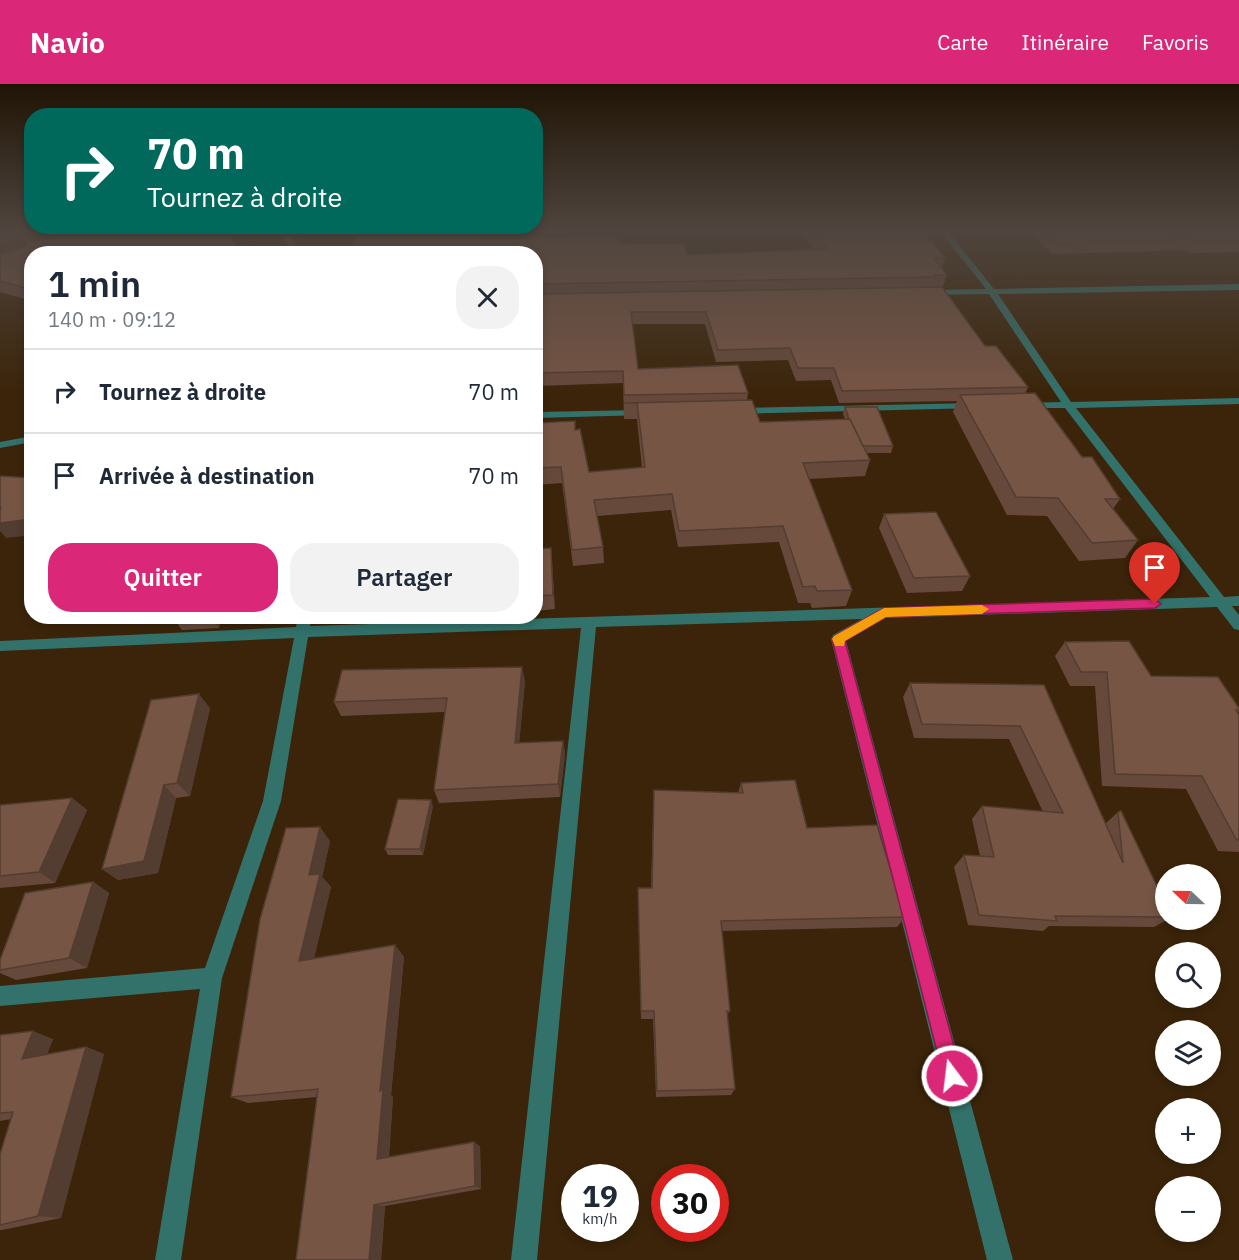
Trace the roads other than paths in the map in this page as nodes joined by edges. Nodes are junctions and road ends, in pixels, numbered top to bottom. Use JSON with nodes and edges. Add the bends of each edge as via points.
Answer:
{"nodes":[{"id":1,"x":986,"y":285,"type":"edge"},
{"id":2,"x":1239,"y":287,"type":"edge"},
{"id":3,"x":992,"y":292,"type":"junction"},
{"id":4,"x":922,"y":293,"type":"edge"},
{"id":5,"x":1239,"y":401,"type":"edge"},
{"id":6,"x":1068,"y":405,"type":"junction"},
{"id":7,"x":985,"y":406,"type":"edge"},
{"id":8,"x":1008,"y":406,"type":"edge"},
{"id":9,"x":725,"y":411,"type":"edge"},
{"id":10,"x":654,"y":413,"type":"edge"},
{"id":11,"x":543,"y":415,"type":"edge"},
{"id":12,"x":24,"y":440,"type":"edge"},
{"id":13,"x":0,"y":445,"type":"edge"},
{"id":14,"x":1239,"y":601,"type":"edge"},
{"id":15,"x":1222,"y":602,"type":"junction"},
{"id":16,"x":884,"y":613,"type":"junction"},
{"id":17,"x":543,"y":622,"type":"edge"},
{"id":18,"x":589,"y":622,"type":"junction"},
{"id":19,"x":304,"y":624,"type":"edge"},
{"id":20,"x":1239,"y":625,"type":"edge"},
{"id":21,"x":0,"y":646,"type":"edge"},
{"id":22,"x":212,"y":978,"type":"junction"},
{"id":23,"x":0,"y":996,"type":"edge"},
{"id":24,"x":168,"y":1260,"type":"edge"},
{"id":25,"x":524,"y":1260,"type":"edge"},
{"id":26,"x":1000,"y":1260,"type":"edge"}],
"edges":[{"from":1,"to":3,"type":"street"},
{"from":2,"to":3,"type":"street"},
{"from":3,"to":4,"type":"street"},
{"from":3,"to":6,"type":"street"},
{"from":5,"to":6,"type":"street"},
{"from":6,"to":8,"type":"street"},
{"from":6,"to":15,"type":"street"},
{"from":7,"to":9,"type":"street"},
{"from":10,"to":11,"type":"street"},
{"from":12,"to":13,"type":"street"},
{"from":14,"to":15,"type":"street"},
{"from":15,"to":16,"type":"street"},
{"from":15,"to":20,"type":"street"},
{"from":16,"to":18,"type":"street"},
{"from":16,"to":26,"type":"street","via":[[838,639]]},
{"from":17,"to":18,"type":"street"},
{"from":18,"to":25,"type":"street"},
{"from":19,"to":21,"type":"street"},
{"from":19,"to":22,"type":"street","via":[[272,801]]},
{"from":22,"to":23,"type":"street"},
{"from":22,"to":24,"type":"street"}]}
